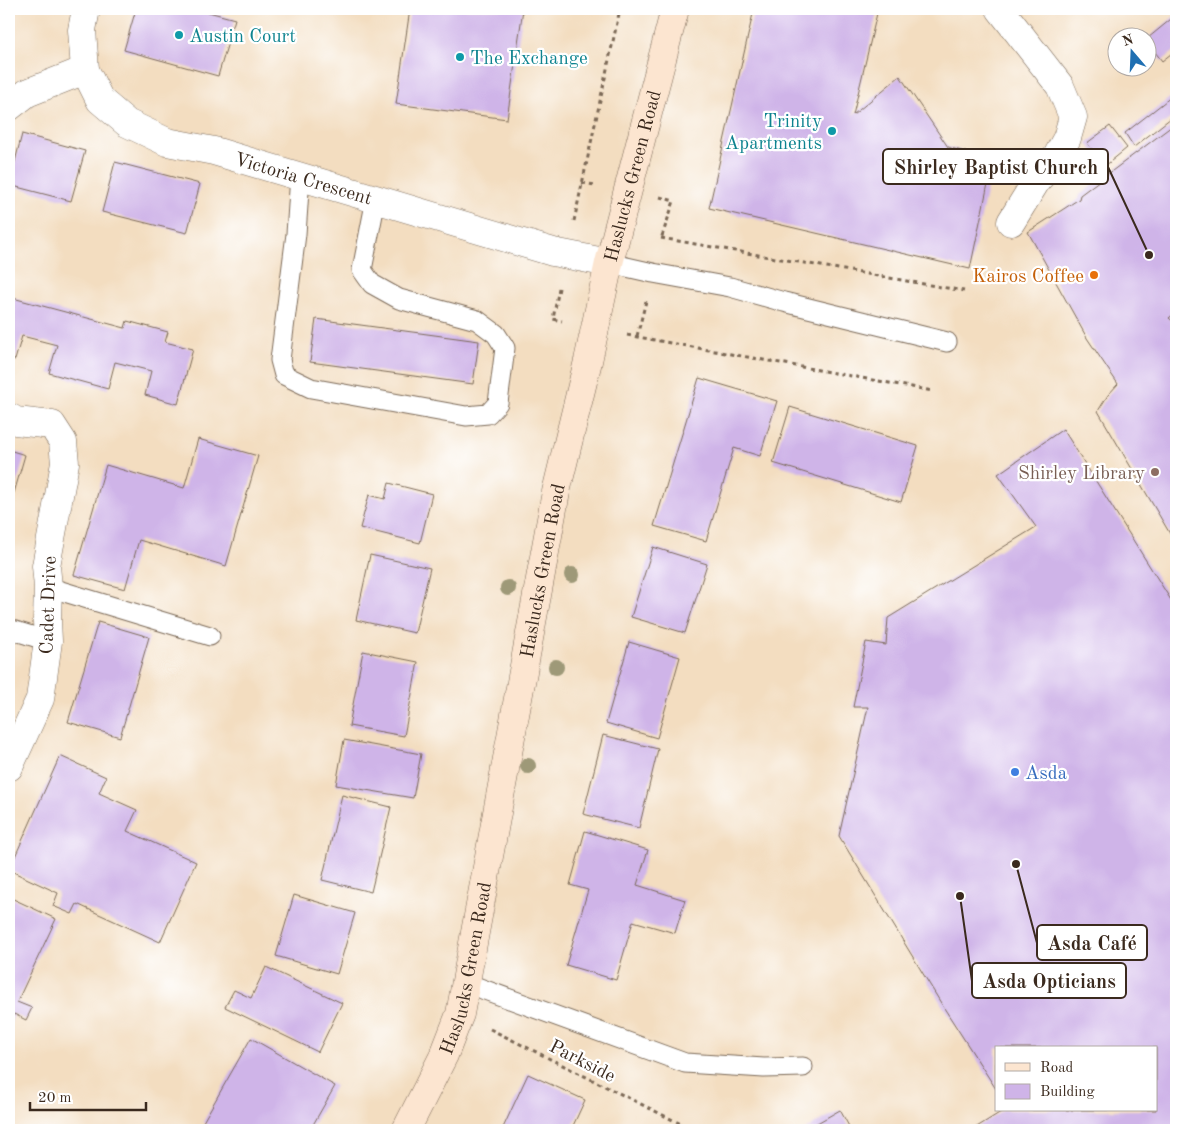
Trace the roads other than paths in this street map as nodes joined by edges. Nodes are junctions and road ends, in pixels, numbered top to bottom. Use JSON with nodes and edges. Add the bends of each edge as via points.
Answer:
{"nodes":[{"id":1,"x":86,"y":9,"type":"edge"},
{"id":2,"x":675,"y":9,"type":"edge"},
{"id":3,"x":1000,"y":9,"type":"edge"},
{"id":4,"x":85,"y":70,"type":"junction"},
{"id":5,"x":9,"y":107,"type":"edge"},
{"id":6,"x":300,"y":176,"type":"junction"},
{"id":7,"x":376,"y":199,"type":"junction"},
{"id":8,"x":1011,"y":222,"type":"dead end"},
{"id":9,"x":609,"y":263,"type":"junction"},
{"id":10,"x":946,"y":342,"type":"dead end"},
{"id":11,"x":9,"y":417,"type":"edge"},
{"id":12,"x":48,"y":587,"type":"junction"},
{"id":13,"x":9,"y":629,"type":"edge"},
{"id":14,"x":210,"y":636,"type":"dead end"},
{"id":15,"x":48,"y":641,"type":"junction"},
{"id":16,"x":9,"y":767,"type":"edge"},
{"id":17,"x":466,"y":983,"type":"junction"},
{"id":18,"x":803,"y":1066,"type":"dead end"},
{"id":19,"x":406,"y":1130,"type":"edge"}],
"edges":[{"from":1,"to":4,"type":"street","name":"Victoria Crescent","via":[[82,30]]},
{"from":2,"to":9,"type":"street","name":"Haslucks Green Road"},
{"from":3,"to":8,"type":"street","via":[[1060,86],[1073,117],[1067,138],[1055,160],[1037,180]]},
{"from":4,"to":5,"type":"street","via":[[27,93]]},
{"from":4,"to":6,"type":"street","name":"Victoria Crescent","via":[[100,100],[127,123],[166,142],[214,151]]},
{"from":6,"to":7,"type":"street","name":"Victoria Crescent"},
{"from":6,"to":7,"type":"lane","via":[[280,360],[284,375],[311,388],[466,416],[488,414],[498,403],[505,348],[496,334],[477,320],[400,298],[372,284],[362,270]]},
{"from":7,"to":9,"type":"street","name":"Victoria Crescent","via":[[554,252]]},
{"from":9,"to":10,"type":"lane","via":[[730,287]]},
{"from":9,"to":17,"type":"street","name":"Haslucks Green Road","via":[[556,492]]},
{"from":11,"to":12,"type":"street","name":"Cadet Drive","via":[[16,421],[52,425],[63,442],[65,463],[46,566]]},
{"from":12,"to":14,"type":"lane"},
{"from":12,"to":15,"type":"street","name":"Cadet Drive"},
{"from":13,"to":15,"type":"lane"},
{"from":15,"to":16,"type":"street","name":"Cadet Drive","via":[[40,699]]},
{"from":17,"to":18,"type":"lane","via":[[685,1064],[764,1068]]},
{"from":17,"to":19,"type":"street","name":"Haslucks Green Road","via":[[460,1014],[444,1055]]}]}
